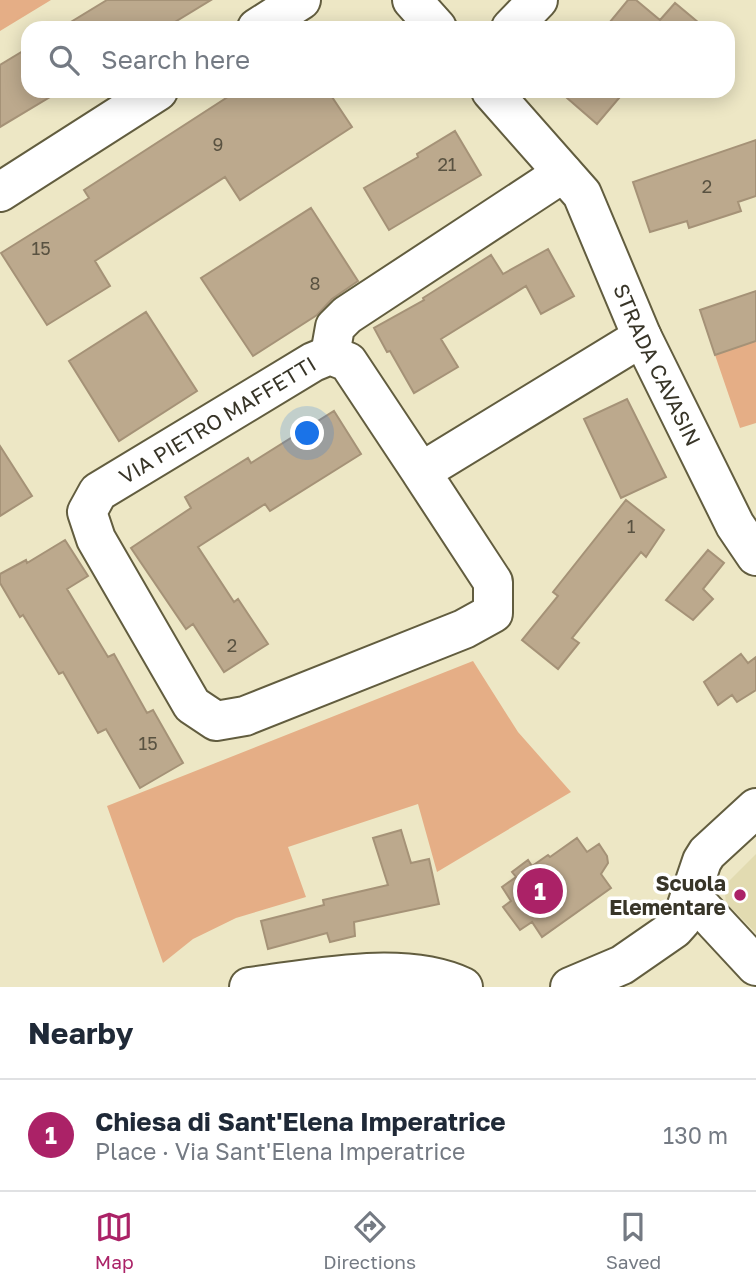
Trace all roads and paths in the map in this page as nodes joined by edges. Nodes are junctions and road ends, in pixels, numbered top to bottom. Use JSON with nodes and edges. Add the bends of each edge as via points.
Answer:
{"nodes":[{"id":1,"x":301,"y":0,"type":"edge"},
{"id":2,"x":412,"y":0,"type":"edge"},
{"id":3,"x":538,"y":0,"type":"edge"},
{"id":4,"x":268,"y":21,"type":"edge"},
{"id":5,"x":431,"y":21,"type":"edge"},
{"id":6,"x":518,"y":21,"type":"edge"},
{"id":7,"x":147,"y":98,"type":"edge"},
{"id":8,"x":497,"y":98,"type":"edge"},
{"id":9,"x":563,"y":173,"type":"junction"},
{"id":10,"x":0,"y":192,"type":"edge"},
{"id":11,"x":642,"y":337,"type":"junction"},
{"id":12,"x":330,"y":355,"type":"junction"},
{"id":13,"x":421,"y":472,"type":"junction"},
{"id":14,"x":756,"y":556,"type":"edge"},
{"id":15,"x":756,"y":808,"type":"edge"},
{"id":16,"x":691,"y":897,"type":"junction"},
{"id":17,"x":756,"y":967,"type":"edge"},
{"id":18,"x":249,"y":987,"type":"edge"},
{"id":19,"x":463,"y":987,"type":"edge"},
{"id":20,"x":570,"y":987,"type":"edge"}],
"edges":[{"from":1,"to":4,"type":"street"},
{"from":2,"to":5,"type":"street"},
{"from":3,"to":6,"type":"street"},
{"from":7,"to":10,"type":"street"},
{"from":8,"to":9,"type":"street","name":"STRADA CAVASIN"},
{"from":9,"to":11,"type":"street","name":"STRADA CAVASIN","via":[[582,194]]},
{"from":9,"to":12,"type":"street","via":[[347,315],[335,327]]},
{"from":11,"to":13,"type":"street"},
{"from":11,"to":14,"type":"street","name":"STRADA CAVASIN","via":[[735,525]]},
{"from":12,"to":13,"type":"street","name":"VIA PIETRO MAFFETTI","via":[[348,362]]},
{"from":12,"to":13,"type":"street","name":"VIA PIETRO MAFFETTI","via":[[98,492],[87,512],[96,539],[192,705],[216,721],[246,716],[464,629],[493,613],[492,583]]},
{"from":15,"to":16,"type":"street","via":[[707,853]]},
{"from":16,"to":17,"type":"street"},
{"from":16,"to":20,"type":"street","via":[[674,929],[622,965]]},
{"from":18,"to":19,"type":"street","via":[[388,972],[422,974]]}]}
